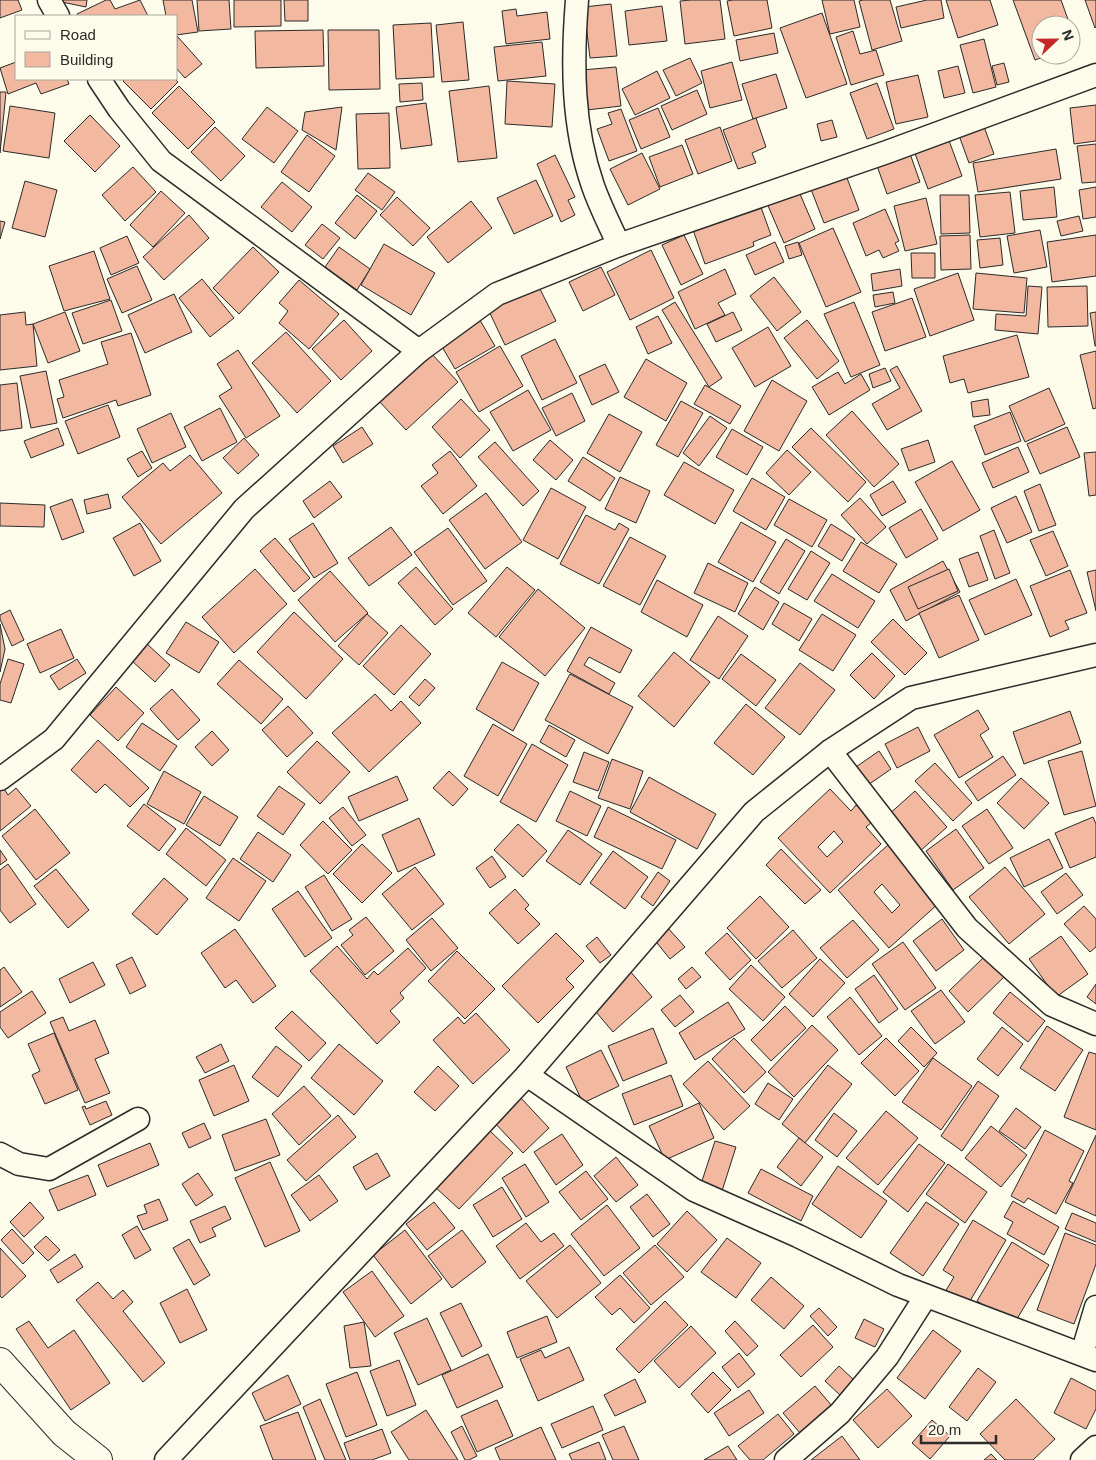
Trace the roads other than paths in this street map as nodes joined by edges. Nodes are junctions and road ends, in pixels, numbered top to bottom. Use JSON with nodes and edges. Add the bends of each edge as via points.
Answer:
{"nodes":[{"id":1,"x":48,"y":0,"type":"edge"},
{"id":2,"x":577,"y":0,"type":"edge"},
{"id":3,"x":57,"y":15,"type":"edge"},
{"id":4,"x":1096,"y":75,"type":"edge"},
{"id":5,"x":99,"y":80,"type":"edge"},
{"id":6,"x":619,"y":245,"type":"junction"},
{"id":7,"x":418,"y":351,"type":"junction"},
{"id":8,"x":1096,"y":655,"type":"edge"},
{"id":9,"x":830,"y":751,"type":"junction"},
{"id":10,"x":0,"y":779,"type":"edge"},
{"id":11,"x":1096,"y":1024,"type":"edge"},
{"id":12,"x":527,"y":1075,"type":"junction"},
{"id":13,"x":138,"y":1119,"type":"dead end"},
{"id":14,"x":0,"y":1154,"type":"edge"},
{"id":15,"x":926,"y":1296,"type":"junction"},
{"id":16,"x":1096,"y":1307,"type":"edge"},
{"id":17,"x":1089,"y":1357,"type":"edge"},
{"id":18,"x":0,"y":1362,"type":"edge"},
{"id":19,"x":64,"y":1433,"type":"junction"},
{"id":20,"x":1096,"y":1447,"type":"edge"},
{"id":21,"x":71,"y":1460,"type":"edge"},
{"id":22,"x":98,"y":1460,"type":"edge"},
{"id":23,"x":166,"y":1460,"type":"edge"},
{"id":24,"x":786,"y":1460,"type":"edge"},
{"id":25,"x":1082,"y":1460,"type":"edge"}],
"edges":[{"from":1,"to":3,"type":"street"},
{"from":2,"to":6,"type":"street","via":[[574,100],[593,186]]},
{"from":4,"to":6,"type":"street"},
{"from":5,"to":7,"type":"street","via":[[162,161]]},
{"from":6,"to":7,"type":"street","via":[[497,294]]},
{"from":7,"to":10,"type":"street","via":[[244,509],[54,739]]},
{"from":8,"to":9,"type":"street","via":[[912,698]]},
{"from":9,"to":11,"type":"street","via":[[967,928],[1052,1005]]},
{"from":9,"to":12,"type":"street","via":[[754,812]]},
{"from":12,"to":15,"type":"street","via":[[694,1190]]},
{"from":12,"to":23,"type":"street"},
{"from":13,"to":14,"type":"street","via":[[49,1169],[19,1164]]},
{"from":15,"to":17,"type":"street"},
{"from":15,"to":24,"type":"street","via":[[887,1357],[840,1413]]},
{"from":16,"to":17,"type":"street"},
{"from":18,"to":19,"type":"main road"},
{"from":19,"to":21,"type":"main road"},
{"from":19,"to":22,"type":"main road"},
{"from":20,"to":25,"type":"street"}]}
